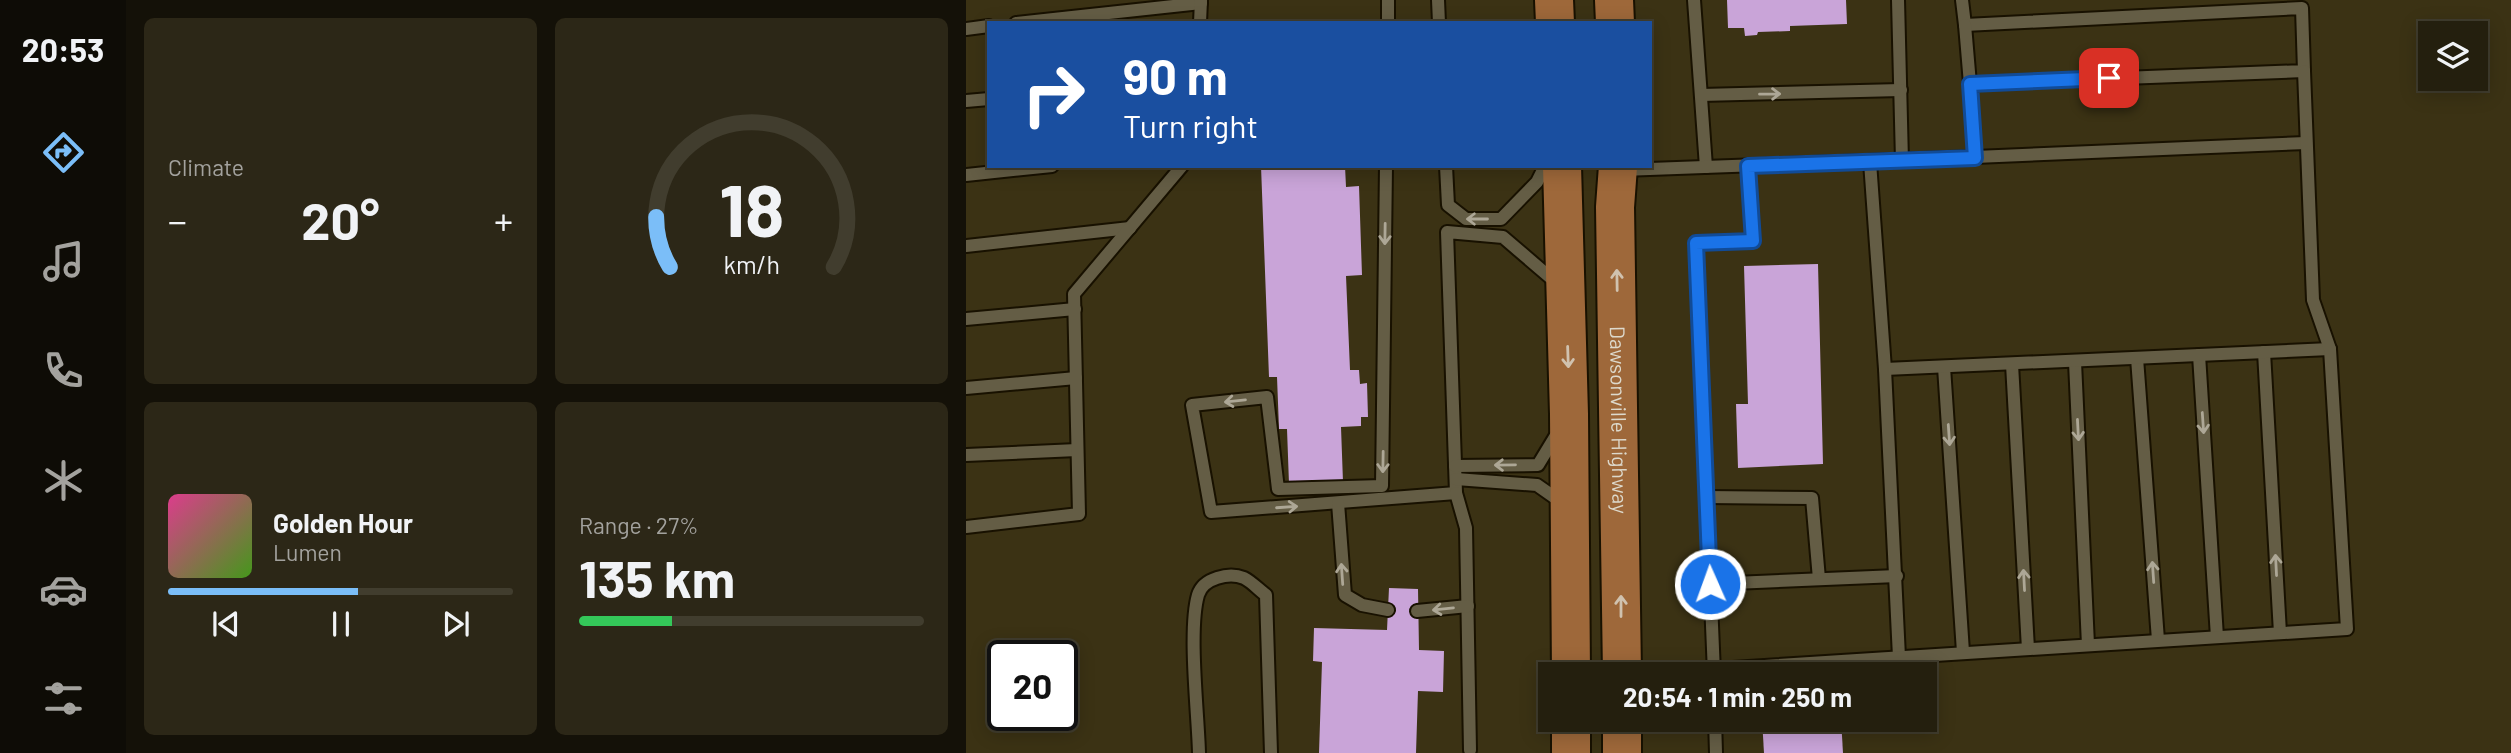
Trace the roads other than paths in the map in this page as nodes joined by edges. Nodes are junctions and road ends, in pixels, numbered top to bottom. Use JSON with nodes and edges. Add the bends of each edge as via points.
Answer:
{"nodes":[{"id":1,"x":1388,"y":0,"type":"edge"},
{"id":2,"x":1438,"y":0,"type":"edge"},
{"id":3,"x":1554,"y":0,"type":"edge"},
{"id":4,"x":1614,"y":0,"type":"edge"},
{"id":5,"x":1694,"y":0,"type":"edge"},
{"id":6,"x":1898,"y":0,"type":"edge"},
{"id":7,"x":1962,"y":0,"type":"edge"},
{"id":8,"x":1201,"y":1,"type":"edge"},
{"id":9,"x":1144,"y":3,"type":"edge"},
{"id":10,"x":2302,"y":4,"type":"edge"},
{"id":11,"x":1029,"y":21,"type":"edge"},
{"id":12,"x":1200,"y":21,"type":"edge"},
{"id":13,"x":1388,"y":21,"type":"edge"},
{"id":14,"x":1439,"y":21,"type":"edge"},
{"id":15,"x":1555,"y":21,"type":"edge"},
{"id":16,"x":1615,"y":21,"type":"edge"},
{"id":17,"x":1965,"y":24,"type":"junction"},
{"id":18,"x":987,"y":26,"type":"edge"},
{"id":19,"x":966,"y":29,"type":"edge"},
{"id":20,"x":2304,"y":71,"type":"junction"},
{"id":21,"x":1970,"y":84,"type":"junction"},
{"id":22,"x":1900,"y":90,"type":"junction"},
{"id":23,"x":1701,"y":95,"type":"junction"},
{"id":24,"x":987,"y":99,"type":"edge"},
{"id":25,"x":966,"y":101,"type":"edge"},
{"id":26,"x":2306,"y":143,"type":"junction"},
{"id":27,"x":1975,"y":158,"type":"junction"},
{"id":28,"x":1870,"y":162,"type":"junction"},
{"id":29,"x":1902,"y":162,"type":"junction"},
{"id":30,"x":1748,"y":166,"type":"junction"},
{"id":31,"x":1706,"y":167,"type":"junction"},
{"id":32,"x":1033,"y":168,"type":"edge"},
{"id":33,"x":1180,"y":168,"type":"edge"},
{"id":34,"x":1386,"y":168,"type":"edge"},
{"id":35,"x":1446,"y":168,"type":"edge"},
{"id":36,"x":1544,"y":168,"type":"edge"},
{"id":37,"x":1562,"y":168,"type":"edge"},
{"id":38,"x":1618,"y":168,"type":"edge"},
{"id":39,"x":1652,"y":168,"type":"edge"},
{"id":40,"x":966,"y":175,"type":"edge"},
{"id":41,"x":1130,"y":228,"type":"junction"},
{"id":42,"x":966,"y":246,"type":"edge"},
{"id":43,"x":1566,"y":291,"type":"junction"},
{"id":44,"x":1074,"y":309,"type":"junction"},
{"id":45,"x":966,"y":319,"type":"edge"},
{"id":46,"x":2330,"y":349,"type":"junction"},
{"id":47,"x":2264,"y":352,"type":"junction"},
{"id":48,"x":2199,"y":355,"type":"junction"},
{"id":49,"x":2137,"y":358,"type":"junction"},
{"id":50,"x":2075,"y":362,"type":"junction"},
{"id":51,"x":2012,"y":365,"type":"junction"},
{"id":52,"x":1944,"y":367,"type":"junction"},
{"id":53,"x":1885,"y":369,"type":"junction"},
{"id":54,"x":1076,"y":378,"type":"junction"},
{"id":55,"x":966,"y":388,"type":"edge"},
{"id":56,"x":1569,"y":414,"type":"junction"},
{"id":57,"x":1077,"y":450,"type":"junction"},
{"id":58,"x":966,"y":455,"type":"edge"},
{"id":59,"x":1455,"y":472,"type":"junction"},
{"id":60,"x":1456,"y":493,"type":"junction"},
{"id":61,"x":1706,"y":497,"type":"junction"},
{"id":62,"x":1338,"y":503,"type":"junction"},
{"id":63,"x":1570,"y":509,"type":"junction"},
{"id":64,"x":966,"y":527,"type":"edge"},
{"id":65,"x":1897,"y":576,"type":"junction"},
{"id":66,"x":1819,"y":579,"type":"junction"},
{"id":67,"x":1710,"y":584,"type":"junction"},
{"id":68,"x":1468,"y":606,"type":"junction"},
{"id":69,"x":1388,"y":610,"type":"dead end"},
{"id":70,"x":1417,"y":611,"type":"dead end"},
{"id":71,"x":2280,"y":633,"type":"junction"},
{"id":72,"x":2217,"y":637,"type":"junction"},
{"id":73,"x":2158,"y":640,"type":"junction"},
{"id":74,"x":2088,"y":645,"type":"junction"},
{"id":75,"x":2028,"y":649,"type":"junction"},
{"id":76,"x":1963,"y":652,"type":"junction"},
{"id":77,"x":1899,"y":657,"type":"junction"},
{"id":78,"x":1571,"y":662,"type":"edge"},
{"id":79,"x":1622,"y":662,"type":"edge"},
{"id":80,"x":1714,"y":662,"type":"edge"},
{"id":81,"x":1833,"y":662,"type":"edge"},
{"id":82,"x":1571,"y":732,"type":"edge"},
{"id":83,"x":1622,"y":732,"type":"edge"},
{"id":84,"x":1715,"y":732,"type":"edge"},
{"id":85,"x":1470,"y":750,"type":"dead end"},
{"id":86,"x":1199,"y":753,"type":"edge"},
{"id":87,"x":1271,"y":753,"type":"edge"},
{"id":88,"x":1571,"y":753,"type":"edge"},
{"id":89,"x":1622,"y":753,"type":"edge"},
{"id":90,"x":1716,"y":753,"type":"edge"}],
"edges":[{"from":1,"to":13,"type":"lane"},
{"from":2,"to":14,"type":"lane"},
{"from":3,"to":15,"type":"main road"},
{"from":4,"to":16,"type":"main road"},
{"from":5,"to":23,"type":"lane"},
{"from":6,"to":22,"type":"lane"},
{"from":7,"to":17,"type":"lane"},
{"from":8,"to":9,"type":"lane"},
{"from":8,"to":12,"type":"lane"},
{"from":9,"to":11,"type":"lane"},
{"from":10,"to":17,"type":"lane"},
{"from":10,"to":20,"type":"lane"},
{"from":17,"to":21,"type":"lane"},
{"from":18,"to":19,"type":"lane"},
{"from":20,"to":21,"type":"lane"},
{"from":20,"to":26,"type":"lane"},
{"from":21,"to":27,"type":"lane"},
{"from":23,"to":22,"type":"lane","one_way":true},
{"from":22,"to":29,"type":"lane"},
{"from":23,"to":31,"type":"lane"},
{"from":24,"to":25,"type":"lane"},
{"from":26,"to":27,"type":"lane"},
{"from":26,"to":46,"type":"lane","via":[[2314,300]]},
{"from":27,"to":29,"type":"lane"},
{"from":28,"to":29,"type":"lane"},
{"from":28,"to":30,"type":"lane"},
{"from":28,"to":53,"type":"lane"},
{"from":30,"to":31,"type":"lane"},
{"from":30,"to":61,"type":"lane","via":[[1753,241],[1696,243]]},
{"from":31,"to":39,"type":"lane"},
{"from":32,"to":40,"type":"lane"},
{"from":33,"to":41,"type":"lane"},
{"from":34,"to":62,"type":"lane","one_way":true,"via":[[1382,486],[1279,489],[1267,397],[1192,405],[1211,512]]},
{"from":36,"to":35,"type":"lane","one_way":true,"via":[[1537,182],[1501,219],[1466,219],[1448,205]]},
{"from":37,"to":43,"type":"main road"},
{"from":79,"to":38,"type":"main road","name":"Dawsonville Highway","one_way":true},
{"from":41,"to":42,"type":"lane"},
{"from":41,"to":44,"type":"lane","via":[[1074,294]]},
{"from":43,"to":56,"type":"main road","one_way":true},
{"from":43,"to":59,"type":"lane","via":[[1503,237],[1447,232]]},
{"from":44,"to":45,"type":"lane"},
{"from":44,"to":54,"type":"lane"},
{"from":46,"to":47,"type":"lane"},
{"from":46,"to":71,"type":"lane","via":[[2347,629]]},
{"from":47,"to":48,"type":"lane"},
{"from":71,"to":47,"type":"lane","one_way":true},
{"from":48,"to":49,"type":"lane"},
{"from":48,"to":72,"type":"lane","one_way":true},
{"from":49,"to":50,"type":"lane"},
{"from":73,"to":49,"type":"lane","one_way":true},
{"from":50,"to":51,"type":"lane"},
{"from":50,"to":74,"type":"lane","one_way":true},
{"from":51,"to":52,"type":"lane"},
{"from":75,"to":51,"type":"lane","one_way":true},
{"from":52,"to":53,"type":"lane"},
{"from":52,"to":76,"type":"lane","one_way":true},
{"from":53,"to":65,"type":"lane"},
{"from":54,"to":55,"type":"lane"},
{"from":54,"to":57,"type":"lane"},
{"from":56,"to":59,"type":"lane","one_way":true,"via":[[1538,465]]},
{"from":56,"to":63,"type":"main road"},
{"from":57,"to":58,"type":"lane"},
{"from":57,"to":64,"type":"lane","via":[[1079,514]]},
{"from":59,"to":60,"type":"lane"},
{"from":59,"to":63,"type":"lane","via":[[1537,485]]},
{"from":60,"to":62,"type":"lane"},
{"from":60,"to":68,"type":"lane","via":[[1466,528]]},
{"from":61,"to":66,"type":"lane","via":[[1812,498]]},
{"from":61,"to":67,"type":"lane"},
{"from":69,"to":62,"type":"lane","one_way":true,"via":[[1345,596]]},
{"from":63,"to":78,"type":"main road"},
{"from":65,"to":66,"type":"lane"},
{"from":65,"to":77,"type":"lane"},
{"from":66,"to":67,"type":"lane"},
{"from":67,"to":80,"type":"lane"},
{"from":68,"to":70,"type":"lane","one_way":true},
{"from":68,"to":85,"type":"lane"},
{"from":71,"to":72,"type":"lane"},
{"from":72,"to":73,"type":"lane"},
{"from":73,"to":74,"type":"lane"},
{"from":74,"to":75,"type":"lane"},
{"from":75,"to":76,"type":"lane"},
{"from":76,"to":77,"type":"lane"},
{"from":77,"to":81,"type":"lane"},
{"from":82,"to":88,"type":"main road"},
{"from":83,"to":89,"type":"main road"},
{"from":84,"to":90,"type":"lane"},
{"from":86,"to":87,"type":"lane","via":[[1198,593],[1206,583],[1227,575],[1244,578],[1266,595]]}]}
